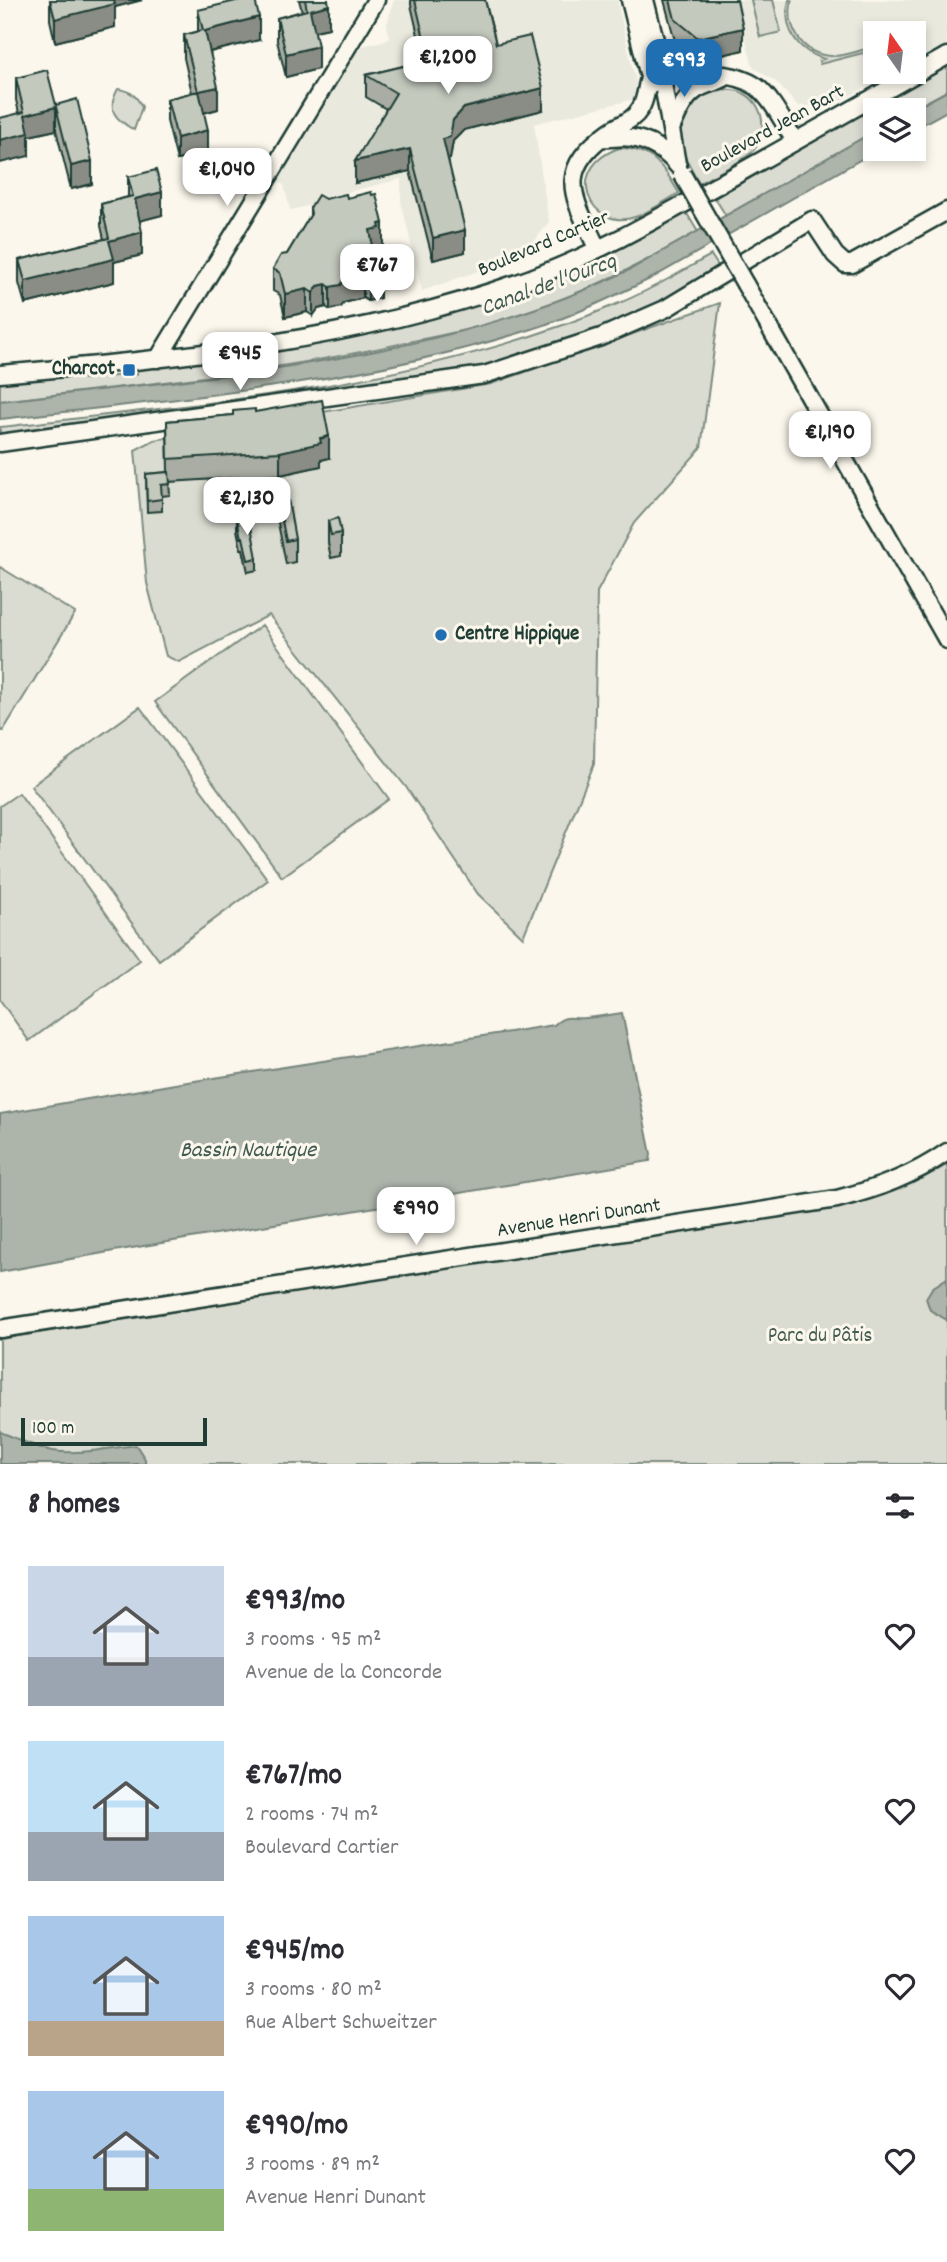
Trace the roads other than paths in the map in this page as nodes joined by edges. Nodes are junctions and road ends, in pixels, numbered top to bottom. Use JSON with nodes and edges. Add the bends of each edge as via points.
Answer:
{"nodes":[{"id":1,"x":376,"y":0,"type":"edge"},
{"id":2,"x":630,"y":0,"type":"edge"},
{"id":3,"x":645,"y":0,"type":"edge"},
{"id":4,"x":656,"y":44,"type":"junction"},
{"id":5,"x":947,"y":56,"type":"edge"},
{"id":6,"x":726,"y":77,"type":"junction"},
{"id":7,"x":649,"y":78,"type":"junction"},
{"id":8,"x":671,"y":129,"type":"junction"},
{"id":9,"x":603,"y":138,"type":"junction"},
{"id":10,"x":796,"y":141,"type":"junction"},
{"id":11,"x":675,"y":164,"type":"junction"},
{"id":12,"x":692,"y":199,"type":"joint"},
{"id":13,"x":947,"y":211,"type":"edge"},
{"id":14,"x":597,"y":248,"type":"junction"},
{"id":15,"x":158,"y":359,"type":"junction"},
{"id":16,"x":0,"y":374,"type":"edge"},
{"id":17,"x":0,"y":443,"type":"edge"},
{"id":18,"x":947,"y":640,"type":"edge"},
{"id":19,"x":947,"y":1153,"type":"edge"},
{"id":20,"x":0,"y":1329,"type":"edge"}],
"edges":[{"from":1,"to":15,"type":"street"},
{"from":2,"to":7,"type":"street"},
{"from":3,"to":4,"type":"street"},
{"from":4,"to":6,"type":"street","via":[[682,71]]},
{"from":4,"to":8,"type":"street"},
{"from":5,"to":10,"type":"street","name":"Boulevard Jean Bart"},
{"from":6,"to":8,"type":"street","via":[[690,95]]},
{"from":6,"to":10,"type":"street","via":[[746,81],[764,93]]},
{"from":7,"to":9,"type":"street","via":[[638,113]]},
{"from":7,"to":11,"type":"street"},
{"from":8,"to":11,"type":"street"},
{"from":9,"to":11,"type":"street","via":[[645,141]]},
{"from":9,"to":14,"type":"street","via":[[583,153],[573,188]]},
{"from":10,"to":12,"type":"street","name":"Boulevard Jean Bart"},
{"from":11,"to":18,"type":"street","bridge":true},
{"from":12,"to":14,"type":"street","name":"Boulevard Cartier"},
{"from":13,"to":17,"type":"street","via":[[852,264],[835,255],[812,220],[654,314],[601,337],[484,375]]},
{"from":14,"to":15,"type":"street","name":"Boulevard Cartier","via":[[492,291],[374,324],[277,344]]},
{"from":15,"to":16,"type":"street","name":"Boulevard Cartier"},
{"from":19,"to":20,"type":"street","name":"Avenue Henri Dunant","via":[[910,1174],[837,1199]]}]}
